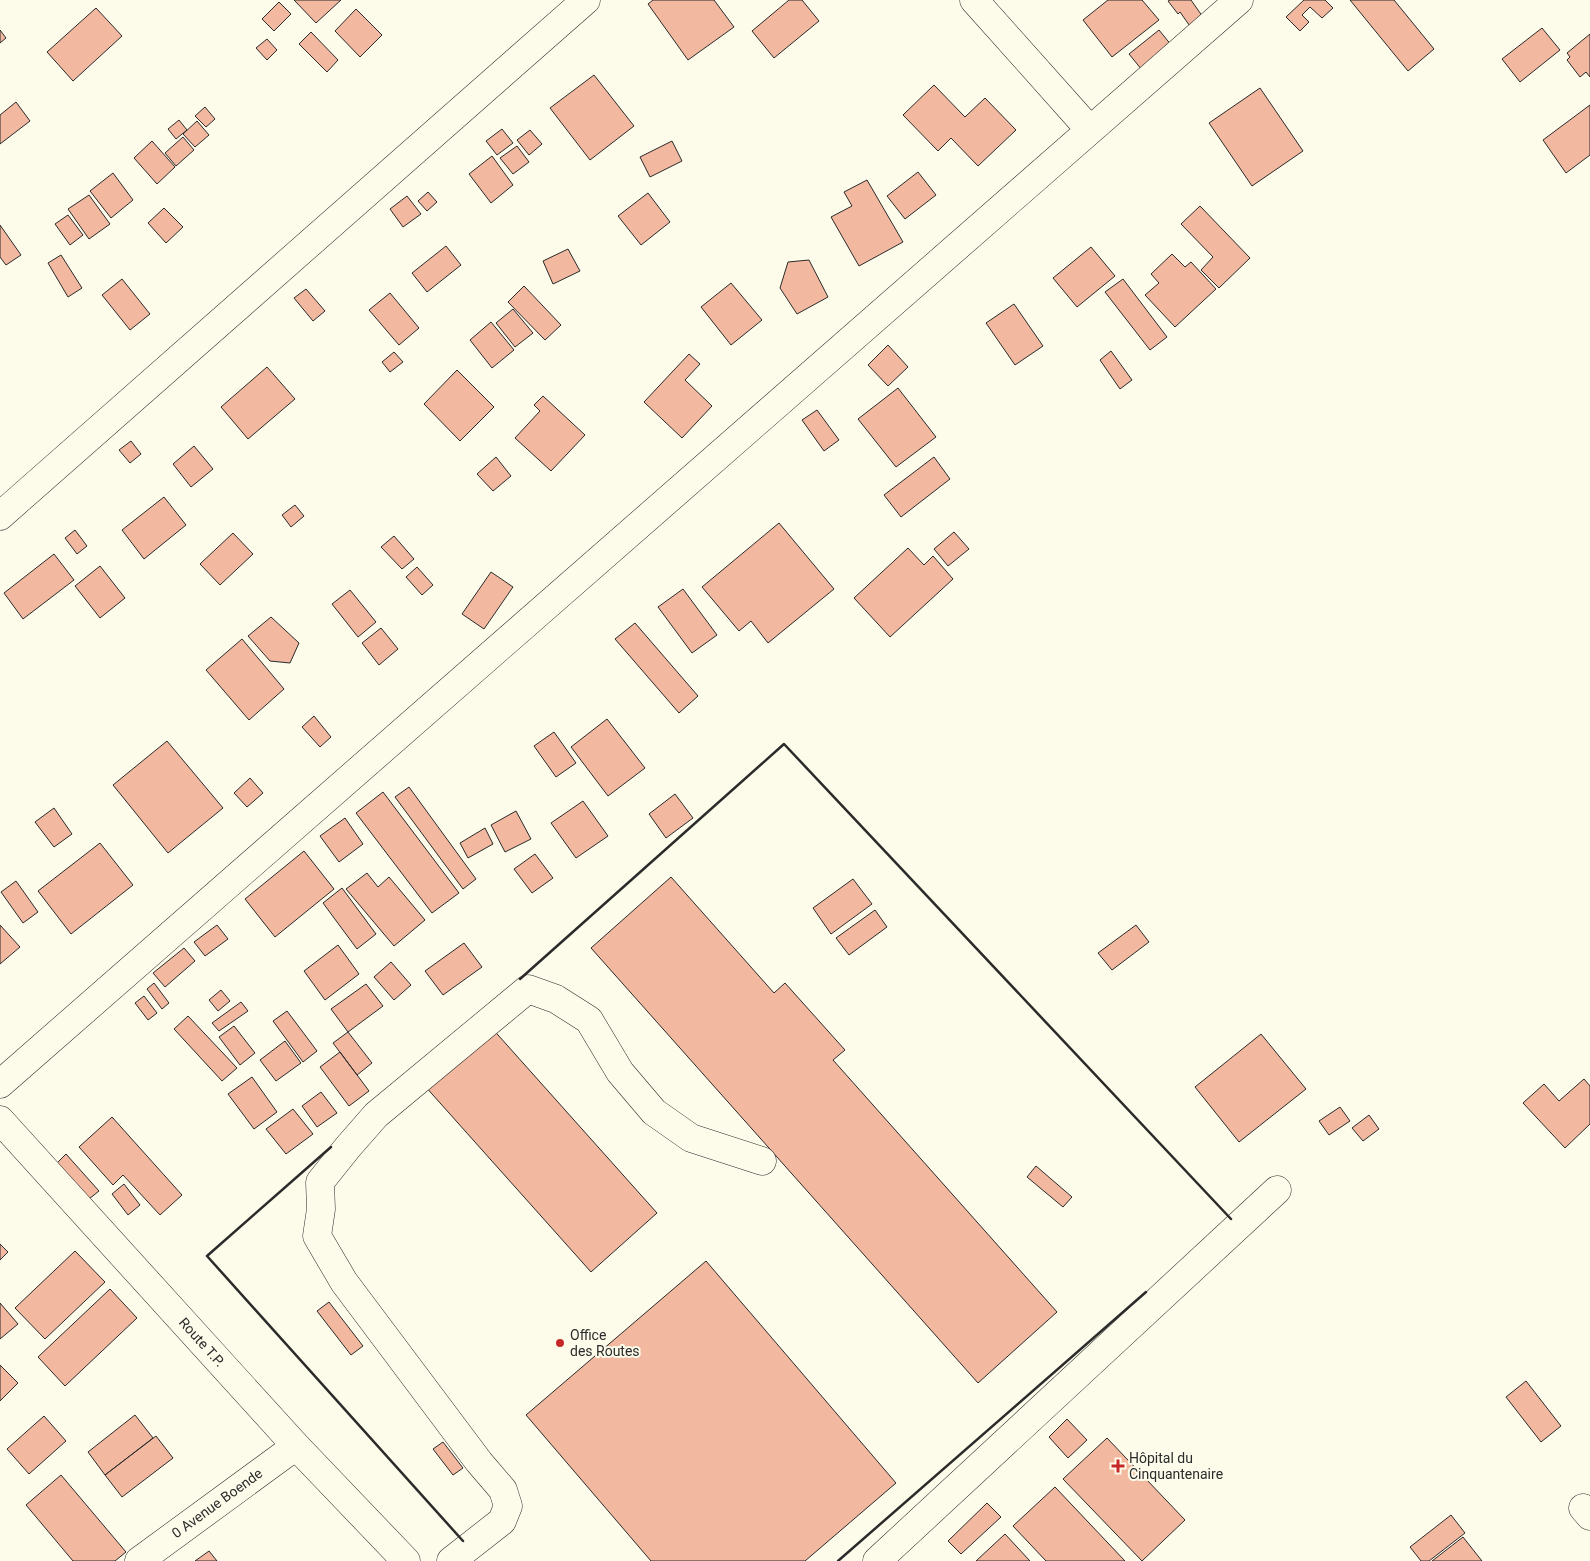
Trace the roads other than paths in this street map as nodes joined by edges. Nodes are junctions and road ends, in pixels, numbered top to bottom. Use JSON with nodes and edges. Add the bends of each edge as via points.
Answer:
{"nodes":[{"id":1,"x":586,"y":0,"type":"edge"},
{"id":2,"x":974,"y":0,"type":"edge"},
{"id":3,"x":1239,"y":0,"type":"edge"},
{"id":4,"x":1090,"y":130,"type":"junction"},
{"id":5,"x":0,"y":516,"type":"edge"},
{"id":6,"x":0,"y":1084,"type":"edge"},
{"id":7,"x":0,"y":1120,"type":"edge"},
{"id":8,"x":762,"y":1161,"type":"dead end"},
{"id":9,"x":1277,"y":1190,"type":"dead end"},
{"id":10,"x":296,"y":1446,"type":"junction"},
{"id":11,"x":139,"y":1561,"type":"edge"},
{"id":12,"x":406,"y":1561,"type":"edge"},
{"id":13,"x":451,"y":1561,"type":"edge"},
{"id":14,"x":877,"y":1561,"type":"edge"}],
"edges":[{"from":1,"to":5,"type":"street"},
{"from":2,"to":4,"type":"street"},
{"from":3,"to":4,"type":"street"},
{"from":4,"to":6,"type":"street"},
{"from":7,"to":10,"type":"street","name":"Route T.P."},
{"from":8,"to":13,"type":"street","via":[[691,1138],[654,1112],[620,1072],[589,1020],[556,999],[528,989],[376,1115],[320,1182],[317,1236],[344,1282],[503,1490],[508,1506],[502,1520]]},
{"from":9,"to":14,"type":"street"},
{"from":10,"to":11,"type":"street","name":"0 Avenue Boende"},
{"from":10,"to":12,"type":"street","name":"Route T.P."}]}
